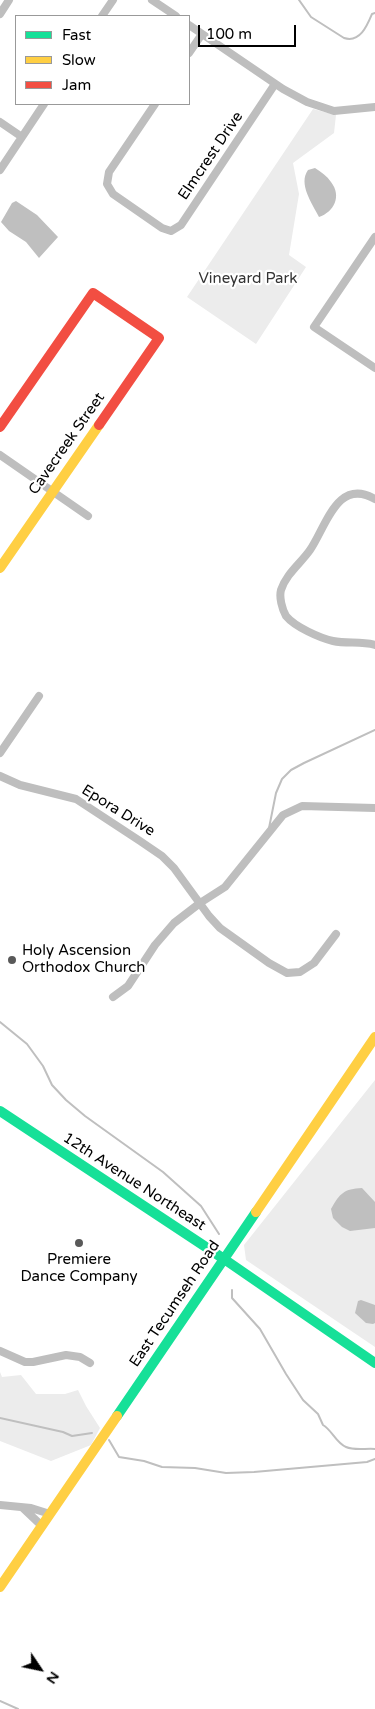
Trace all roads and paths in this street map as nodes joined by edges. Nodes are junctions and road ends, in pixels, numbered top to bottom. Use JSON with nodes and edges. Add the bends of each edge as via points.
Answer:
{"nodes":[{"id":1,"x":9,"y":0,"type":"edge"},
{"id":2,"x":113,"y":0,"type":"edge"},
{"id":3,"x":152,"y":0,"type":"edge"},
{"id":4,"x":0,"y":14,"type":"edge"},
{"id":5,"x":103,"y":15,"type":"edge"},
{"id":6,"x":174,"y":15,"type":"edge"},
{"id":7,"x":190,"y":26,"type":"edge"},
{"id":8,"x":202,"y":34,"type":"junction"},
{"id":9,"x":190,"y":52,"type":"edge"},
{"id":10,"x":275,"y":84,"type":"junction"},
{"id":11,"x":43,"y":105,"type":"edge"},
{"id":12,"x":154,"y":105,"type":"edge"},
{"id":13,"x":375,"y":107,"type":"edge"},
{"id":14,"x":0,"y":122,"type":"edge"},
{"id":15,"x":22,"y":137,"type":"junction"},
{"id":16,"x":0,"y":170,"type":"edge"},
{"id":17,"x":375,"y":236,"type":"edge"},
{"id":18,"x":375,"y":368,"type":"edge"},
{"id":19,"x":0,"y":427,"type":"edge"},
{"id":20,"x":0,"y":455,"type":"edge"},
{"id":21,"x":52,"y":492,"type":"junction"},
{"id":22,"x":375,"y":499,"type":"edge"},
{"id":23,"x":88,"y":516,"type":"dead end"},
{"id":24,"x":0,"y":568,"type":"edge"},
{"id":25,"x":375,"y":645,"type":"edge"},
{"id":26,"x":39,"y":696,"type":"dead end"},
{"id":27,"x":0,"y":753,"type":"edge"},
{"id":28,"x":0,"y":776,"type":"edge"},
{"id":29,"x":375,"y":808,"type":"edge"},
{"id":30,"x":200,"y":903,"type":"junction"},
{"id":31,"x":336,"y":934,"type":"dead end"},
{"id":32,"x":113,"y":997,"type":"dead end"},
{"id":33,"x":375,"y":1037,"type":"edge"},
{"id":34,"x":0,"y":1111,"type":"edge"},
{"id":35,"x":224,"y":1259,"type":"junction"},
{"id":36,"x":0,"y":1351,"type":"edge"},
{"id":37,"x":90,"y":1362,"type":"dead end"},
{"id":38,"x":375,"y":1363,"type":"edge"},
{"id":39,"x":0,"y":1505,"type":"edge"},
{"id":40,"x":23,"y":1508,"type":"junction"},
{"id":41,"x":50,"y":1514,"type":"junction"},
{"id":42,"x":42,"y":1526,"type":"junction"},
{"id":43,"x":0,"y":1587,"type":"edge"}],
"edges":[{"from":1,"to":4,"type":"street"},
{"from":2,"to":5,"type":"street"},
{"from":3,"to":6,"type":"street"},
{"from":7,"to":8,"type":"street"},
{"from":8,"to":9,"type":"street"},
{"from":8,"to":10,"type":"street"},
{"from":10,"to":12,"type":"street","name":"Elmcrest Drive","via":[[181,225],[171,231],[113,194],[106,180]]},
{"from":10,"to":13,"type":"street","via":[[327,109]]},
{"from":11,"to":15,"type":"street"},
{"from":14,"to":15,"type":"street"},
{"from":15,"to":16,"type":"street"},
{"from":17,"to":18,"type":"street","via":[[314,327]]},
{"from":19,"to":21,"type":"street","name":"Cavecreek Street","via":[[93,293],[159,338]]},
{"from":20,"to":21,"type":"street"},
{"from":21,"to":23,"type":"street"},
{"from":21,"to":24,"type":"street","name":"Cavecreek Street"},
{"from":22,"to":25,"type":"street","via":[[362,494],[351,495],[332,507],[316,540],[287,576],[281,591],[281,604],[286,616],[316,635],[334,641]]},
{"from":26,"to":27,"type":"street"},
{"from":28,"to":30,"type":"street","name":"Epora Drive","via":[[20,785],[76,799],[89,807],[162,856]]},
{"from":29,"to":30,"type":"street","via":[[302,806],[283,815],[225,887]]},
{"from":30,"to":31,"type":"street","name":"Epora Drive","via":[[220,928],[287,973],[300,972],[314,964]]},
{"from":30,"to":32,"type":"street","via":[[174,923],[128,986]]},
{"from":33,"to":35,"type":"street","name":"East Tecumseh Road"},
{"from":34,"to":35,"type":"street","name":"12th Avenue Northeast"},
{"from":35,"to":38,"type":"street","name":"12th Avenue Northeast"},
{"from":35,"to":41,"type":"street","name":"East Tecumseh Road"},
{"from":36,"to":37,"type":"street","via":[[25,1362],[66,1355]]},
{"from":39,"to":40,"type":"street"},
{"from":40,"to":41,"type":"street"},
{"from":40,"to":42,"type":"street"},
{"from":41,"to":42,"type":"street","name":"East Tecumseh Road"},
{"from":42,"to":43,"type":"street","name":"East Tecumseh Road"}]}
